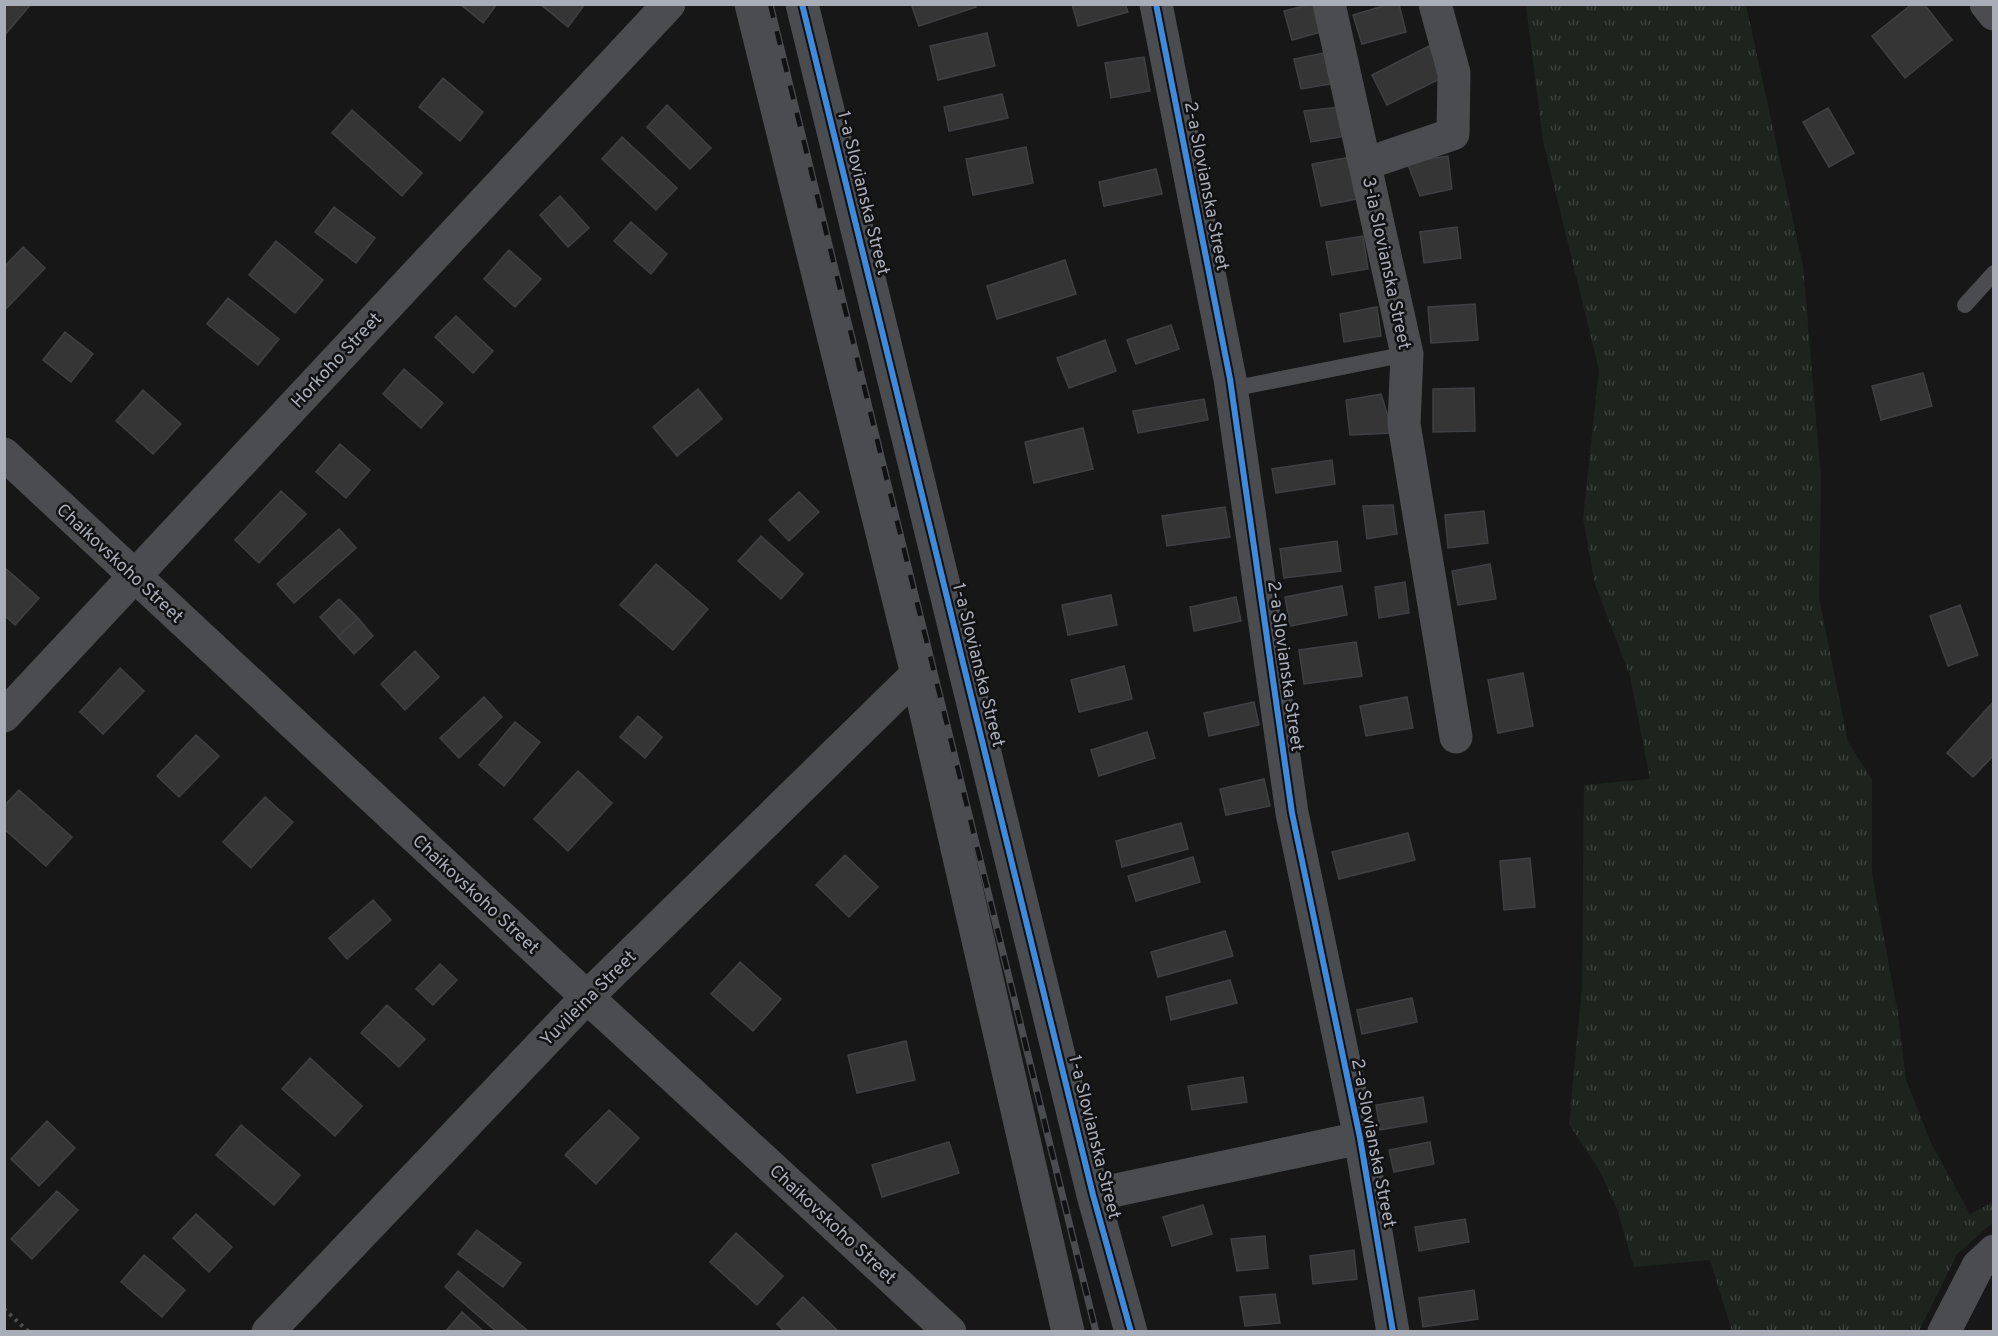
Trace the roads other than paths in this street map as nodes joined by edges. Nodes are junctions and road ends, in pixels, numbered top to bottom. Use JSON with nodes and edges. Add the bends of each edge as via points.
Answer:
{"nodes":[{"id":1,"x":669,"y":4,"type":"edge"},
{"id":2,"x":751,"y":4,"type":"edge"},
{"id":3,"x":802,"y":4,"type":"edge"},
{"id":4,"x":1156,"y":4,"type":"edge"},
{"id":5,"x":1329,"y":4,"type":"edge"},
{"id":6,"x":1435,"y":4,"type":"edge"},
{"id":7,"x":1986,"y":4,"type":"edge"},
{"id":8,"x":1994,"y":14,"type":"edge"},
{"id":9,"x":1365,"y":164,"type":"junction"},
{"id":10,"x":1994,"y":273,"type":"edge"},
{"id":11,"x":1965,"y":305,"type":"dead end"},
{"id":12,"x":1407,"y":354,"type":"junction"},
{"id":13,"x":1231,"y":389,"type":"junction"},
{"id":14,"x":4,"y":454,"type":"edge"},
{"id":15,"x":134,"y":576,"type":"junction"},
{"id":16,"x":917,"y":674,"type":"junction"},
{"id":17,"x":4,"y":716,"type":"edge"},
{"id":18,"x":1456,"y":737,"type":"dead end"},
{"id":19,"x":586,"y":997,"type":"junction"},
{"id":20,"x":1360,"y":1138,"type":"junction"},
{"id":21,"x":1093,"y":1195,"type":"junction"},
{"id":22,"x":1994,"y":1251,"type":"edge"},
{"id":23,"x":268,"y":1332,"type":"edge"},
{"id":24,"x":950,"y":1332,"type":"edge"},
{"id":25,"x":1068,"y":1332,"type":"edge"},
{"id":26,"x":1131,"y":1332,"type":"edge"},
{"id":27,"x":1393,"y":1332,"type":"edge"},
{"id":28,"x":1944,"y":1332,"type":"edge"}],
"edges":[{"from":1,"to":15,"type":"street","name":"Horkoho Street"},
{"from":2,"to":16,"type":"street"},
{"from":3,"to":21,"type":"street","name":"1-a Slovianska Street"},
{"from":4,"to":13,"type":"street","name":"2-a Slovianska Street"},
{"from":5,"to":9,"type":"street","name":"3-ia Slovianska Street"},
{"from":6,"to":9,"type":"street","via":[[1454,73],[1453,134]]},
{"from":7,"to":8,"type":"street"},
{"from":9,"to":12,"type":"street","name":"3-ia Slovianska Street"},
{"from":10,"to":11,"type":"lane"},
{"from":12,"to":13,"type":"lane"},
{"from":12,"to":18,"type":"street","name":"3-ia Slovianska Street","via":[[1404,424]]},
{"from":13,"to":20,"type":"street","name":"2-a Slovianska Street","via":[[1292,813]]},
{"from":14,"to":15,"type":"street","name":"Chaikovskoho Street"},
{"from":15,"to":17,"type":"street","name":"Horkoho Street"},
{"from":15,"to":19,"type":"street","name":"Chaikovskoho Street"},
{"from":16,"to":19,"type":"street","name":"Yuvileina Street"},
{"from":16,"to":25,"type":"street"},
{"from":19,"to":23,"type":"street","name":"Yuvileina Street"},
{"from":19,"to":24,"type":"street","name":"Chaikovskoho Street"},
{"from":20,"to":21,"type":"street"},
{"from":20,"to":27,"type":"street","name":"2-a Slovianska Street"},
{"from":21,"to":26,"type":"street","name":"1-a Slovianska Street"},
{"from":22,"to":28,"type":"street","via":[[1978,1266]]}]}
